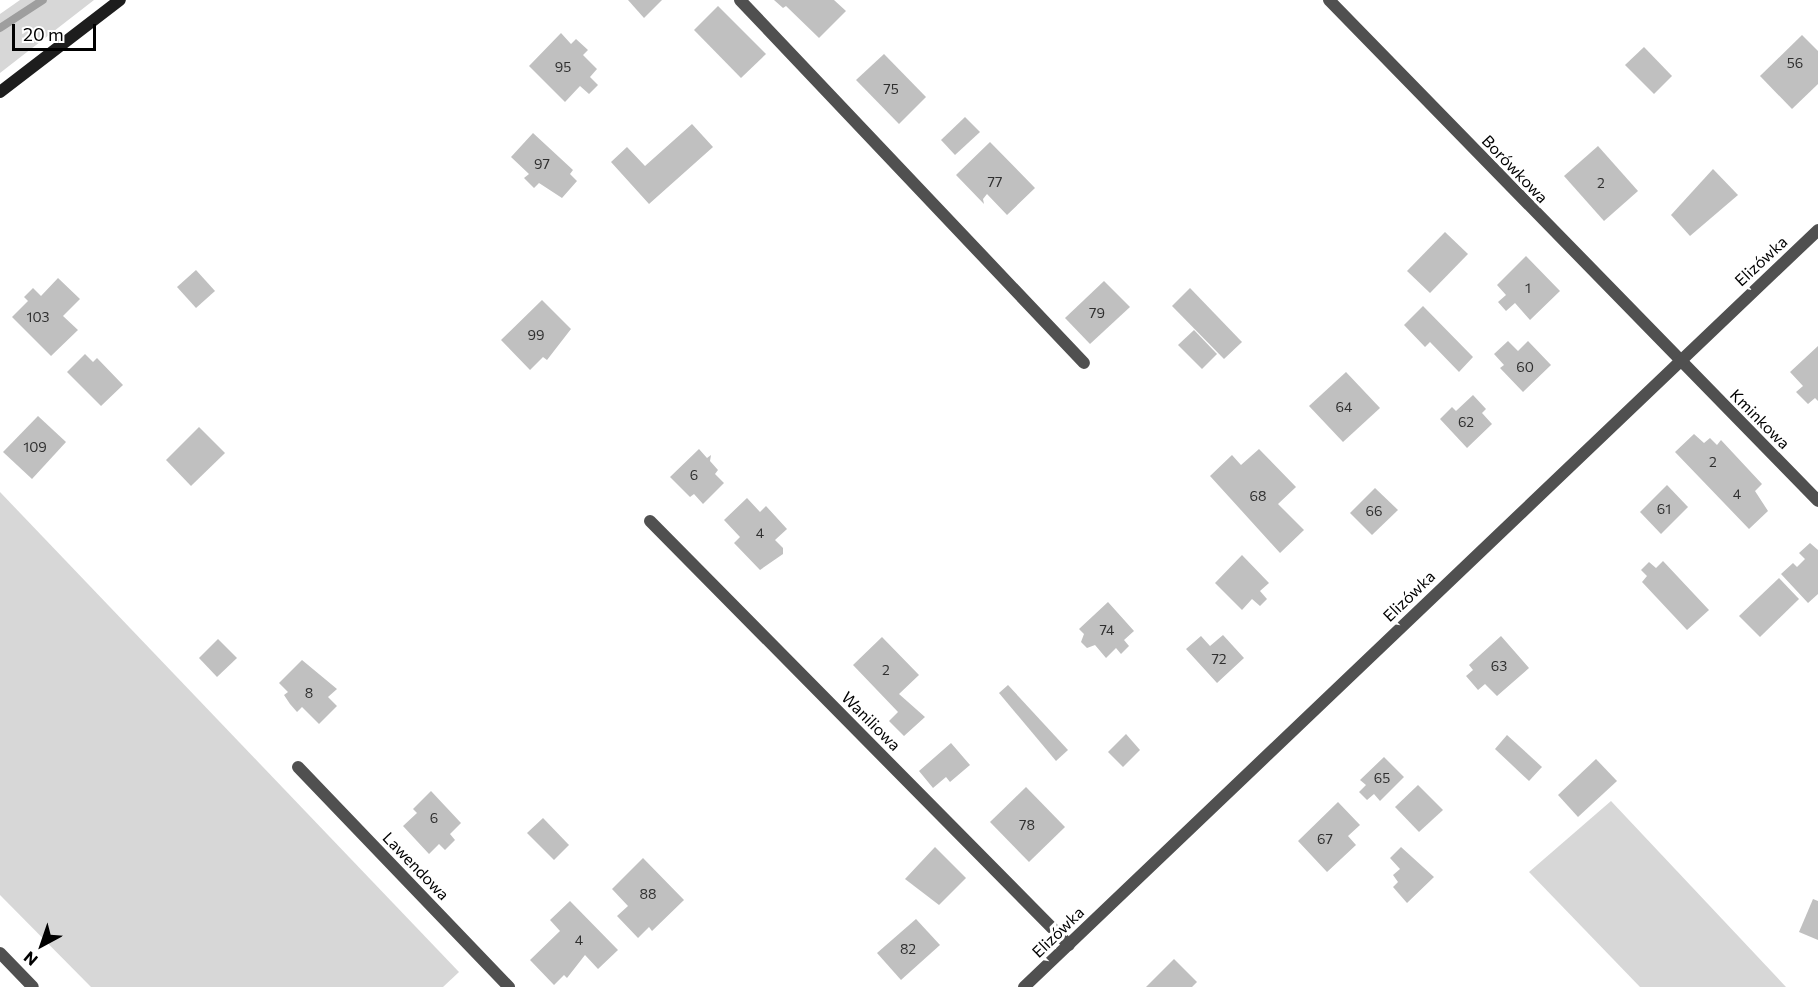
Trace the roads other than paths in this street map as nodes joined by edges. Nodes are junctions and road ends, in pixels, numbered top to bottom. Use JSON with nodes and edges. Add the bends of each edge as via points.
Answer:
{"nodes":[{"id":1,"x":120,"y":0,"type":"edge"},
{"id":2,"x":740,"y":0,"type":"edge"},
{"id":3,"x":1329,"y":0,"type":"edge"},
{"id":4,"x":0,"y":92,"type":"edge"},
{"id":5,"x":1818,"y":230,"type":"edge"},
{"id":6,"x":1678,"y":360,"type":"junction"},
{"id":7,"x":1084,"y":363,"type":"dead end"},
{"id":8,"x":1818,"y":501,"type":"edge"},
{"id":9,"x":650,"y":521,"type":"dead end"},
{"id":10,"x":298,"y":767,"type":"dead end"},
{"id":11,"x":1069,"y":945,"type":"junction"},
{"id":12,"x":0,"y":953,"type":"edge"},
{"id":13,"x":33,"y":987,"type":"edge"},
{"id":14,"x":510,"y":987,"type":"edge"},
{"id":15,"x":1024,"y":987,"type":"edge"}],
"edges":[{"from":1,"to":4,"type":"street"},
{"from":2,"to":7,"type":"street"},
{"from":3,"to":6,"type":"street","name":"Borówkowa"},
{"from":5,"to":6,"type":"street","name":"Elizówka"},
{"from":6,"to":8,"type":"street","name":"Kminkowa"},
{"from":6,"to":11,"type":"street","name":"Elizówka"},
{"from":9,"to":11,"type":"street","name":"Waniliowa"},
{"from":10,"to":14,"type":"street","name":"Lawendowa"},
{"from":11,"to":15,"type":"street","name":"Elizówka"},
{"from":12,"to":13,"type":"street"}]}
